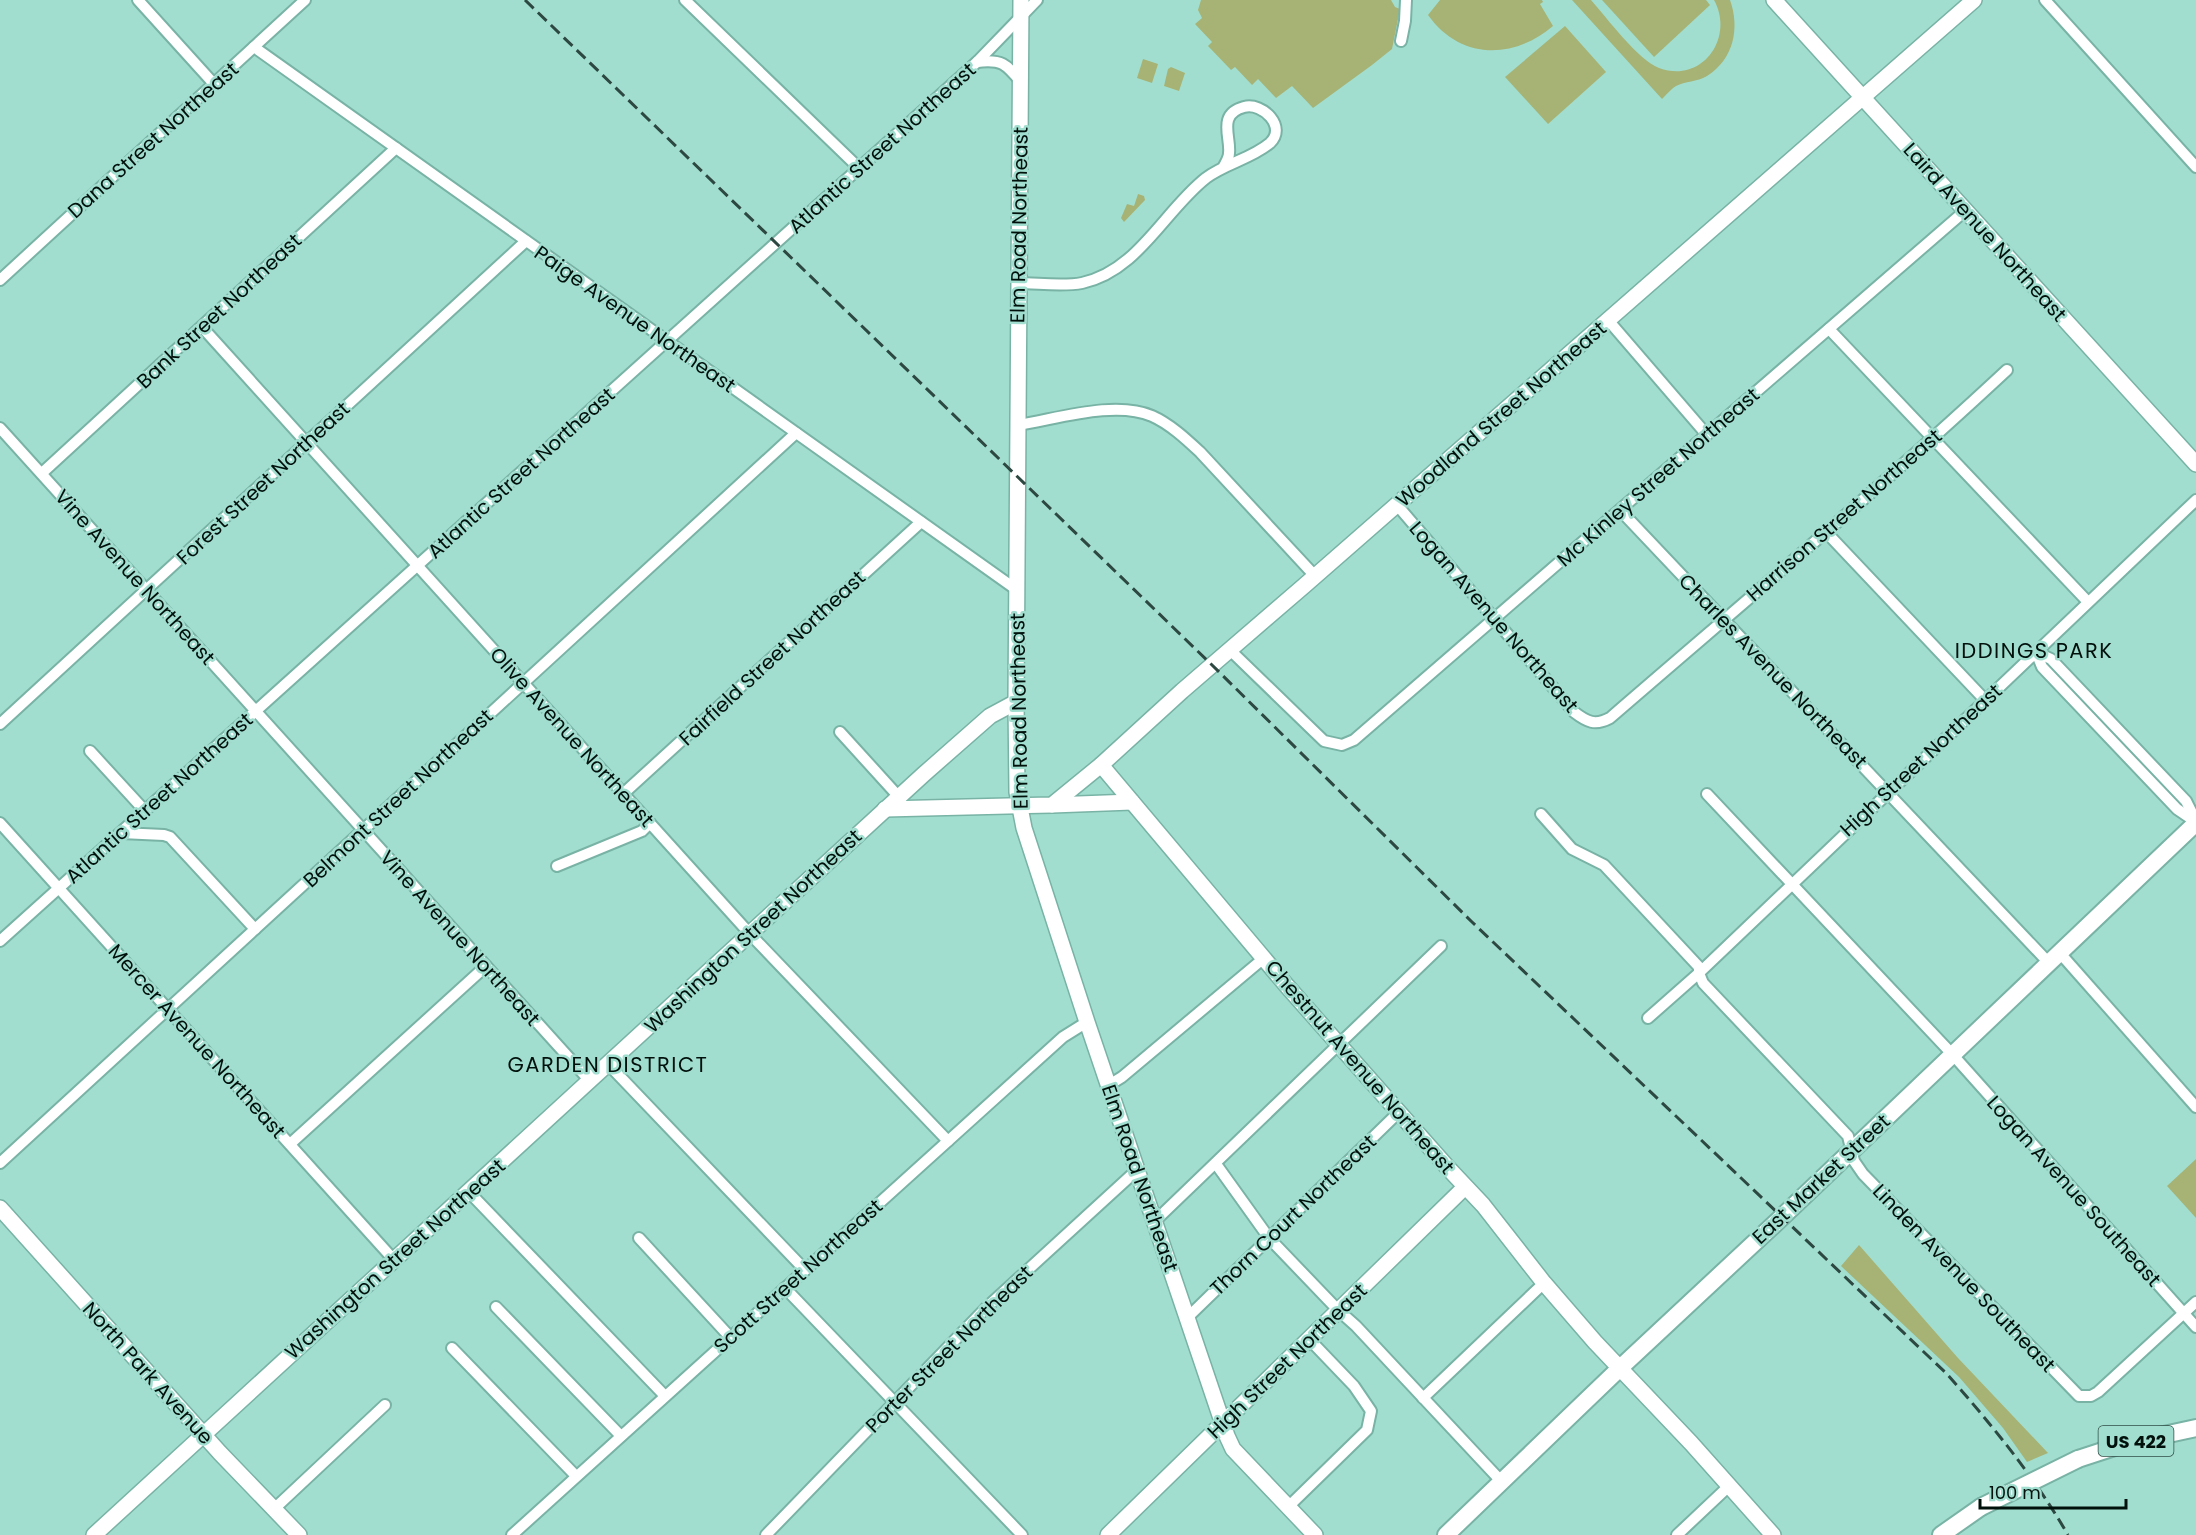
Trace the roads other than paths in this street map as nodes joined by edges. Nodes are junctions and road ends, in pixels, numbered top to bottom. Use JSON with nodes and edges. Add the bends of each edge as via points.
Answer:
{"nodes":[{"id":1,"x":138,"y":0,"type":"edge"},
{"id":2,"x":305,"y":0,"type":"edge"},
{"id":3,"x":685,"y":0,"type":"edge"},
{"id":4,"x":1021,"y":0,"type":"edge"},
{"id":5,"x":1037,"y":0,"type":"edge"},
{"id":6,"x":1406,"y":0,"type":"edge"},
{"id":7,"x":1774,"y":0,"type":"edge"},
{"id":8,"x":1974,"y":0,"type":"edge"},
{"id":9,"x":2044,"y":0,"type":"edge"},
{"id":10,"x":1021,"y":18,"type":"junction"},
{"id":11,"x":1401,"y":41,"type":"dead end"},
{"id":12,"x":254,"y":47,"type":"junction"},
{"id":13,"x":977,"y":62,"type":"junction"},
{"id":14,"x":1021,"y":82,"type":"junction"},
{"id":15,"x":214,"y":84,"type":"junction"},
{"id":16,"x":1863,"y":98,"type":"junction"},
{"id":17,"x":396,"y":148,"type":"junction"},
{"id":18,"x":1224,"y":166,"type":"junction"},
{"id":19,"x":2196,"y":167,"type":"edge"},
{"id":20,"x":859,"y":168,"type":"junction"},
{"id":21,"x":1966,"y":210,"type":"junction"},
{"id":22,"x":526,"y":241,"type":"junction"},
{"id":23,"x":0,"y":280,"type":"edge"},
{"id":24,"x":1018,"y":283,"type":"junction"},
{"id":25,"x":1608,"y":320,"type":"junction"},
{"id":26,"x":202,"y":327,"type":"junction"},
{"id":27,"x":1829,"y":329,"type":"junction"},
{"id":28,"x":667,"y":341,"type":"junction"},
{"id":29,"x":2007,"y":370,"type":"dead end"},
{"id":30,"x":1018,"y":425,"type":"junction"},
{"id":31,"x":0,"y":428,"type":"edge"},
{"id":32,"x":796,"y":433,"type":"junction"},
{"id":33,"x":1707,"y":435,"type":"junction"},
{"id":34,"x":1933,"y":439,"type":"junction"},
{"id":35,"x":307,"y":443,"type":"junction"},
{"id":36,"x":2196,"y":464,"type":"edge"},
{"id":37,"x":42,"y":473,"type":"junction"},
{"id":38,"x":2196,"y":500,"type":"edge"},
{"id":39,"x":1397,"y":505,"type":"junction"},
{"id":40,"x":1620,"y":510,"type":"junction"},
{"id":41,"x":921,"y":522,"type":"junction"},
{"id":42,"x":1826,"y":532,"type":"junction"},
{"id":43,"x":418,"y":566,"type":"junction"},
{"id":44,"x":1315,"y":576,"type":"junction"},
{"id":45,"x":146,"y":590,"type":"junction"},
{"id":46,"x":1017,"y":590,"type":"junction"},
{"id":47,"x":2088,"y":602,"type":"junction"},
{"id":48,"x":1495,"y":618,"type":"junction"},
{"id":49,"x":1724,"y":620,"type":"junction"},
{"id":50,"x":1230,"y":650,"type":"junction"},
{"id":51,"x":2036,"y":652,"type":"junction"},
{"id":52,"x":524,"y":683,"type":"junction"},
{"id":53,"x":1985,"y":700,"type":"junction"},
{"id":54,"x":1016,"y":702,"type":"junction"},
{"id":55,"x":256,"y":711,"type":"junction"},
{"id":56,"x":1594,"y":723,"type":"joint"},
{"id":57,"x":0,"y":724,"type":"edge"},
{"id":58,"x":840,"y":732,"type":"dead end"},
{"id":59,"x":90,"y":751,"type":"dead end"},
{"id":60,"x":1101,"y":765,"type":"junction"},
{"id":61,"x":1887,"y":792,"type":"junction"},
{"id":62,"x":624,"y":793,"type":"junction"},
{"id":63,"x":1707,"y":794,"type":"dead end"},
{"id":64,"x":899,"y":797,"type":"junction"},
{"id":65,"x":1131,"y":802,"type":"junction"},
{"id":66,"x":1052,"y":805,"type":"junction"},
{"id":67,"x":1019,"y":806,"type":"junction"},
{"id":68,"x":885,"y":809,"type":"junction"},
{"id":69,"x":145,"y":811,"type":"junction"},
{"id":70,"x":1541,"y":814,"type":"dead end"},
{"id":71,"x":0,"y":823,"type":"edge"},
{"id":72,"x":650,"y":823,"type":"junction"},
{"id":73,"x":2194,"y":827,"type":"edge"},
{"id":74,"x":363,"y":830,"type":"junction"},
{"id":75,"x":121,"y":833,"type":"junction"},
{"id":76,"x":557,"y":866,"type":"dead end"},
{"id":77,"x":1791,"y":884,"type":"junction"},
{"id":78,"x":59,"y":888,"type":"junction"},
{"id":79,"x":255,"y":929,"type":"junction"},
{"id":80,"x":750,"y":934,"type":"junction"},
{"id":81,"x":0,"y":941,"type":"edge"},
{"id":82,"x":1441,"y":946,"type":"dead end"},
{"id":83,"x":2054,"y":957,"type":"junction"},
{"id":84,"x":1264,"y":958,"type":"junction"},
{"id":85,"x":486,"y":966,"type":"junction"},
{"id":86,"x":1700,"y":973,"type":"junction"},
{"id":87,"x":168,"y":1009,"type":"junction"},
{"id":88,"x":1648,"y":1018,"type":"dead end"},
{"id":89,"x":1087,"y":1022,"type":"junction"},
{"id":90,"x":1338,"y":1043,"type":"junction"},
{"id":91,"x":1953,"y":1055,"type":"junction"},
{"id":92,"x":608,"y":1065,"type":"junction"},
{"id":93,"x":590,"y":1081,"type":"junction"},
{"id":94,"x":1109,"y":1085,"type":"junction"},
{"id":95,"x":2196,"y":1107,"type":"edge"},
{"id":96,"x":1399,"y":1112,"type":"junction"},
{"id":97,"x":948,"y":1141,"type":"junction"},
{"id":98,"x":290,"y":1144,"type":"junction"},
{"id":99,"x":1851,"y":1151,"type":"junction"},
{"id":100,"x":0,"y":1163,"type":"edge"},
{"id":101,"x":1215,"y":1164,"type":"junction"},
{"id":102,"x":1137,"y":1170,"type":"junction"},
{"id":103,"x":1466,"y":1187,"type":"junction"},
{"id":104,"x":469,"y":1192,"type":"junction"},
{"id":105,"x":0,"y":1208,"type":"edge"},
{"id":106,"x":1155,"y":1221,"type":"junction"},
{"id":107,"x":639,"y":1238,"type":"dead end"},
{"id":108,"x":1269,"y":1238,"type":"junction"},
{"id":109,"x":394,"y":1260,"type":"junction"},
{"id":110,"x":805,"y":1270,"type":"junction"},
{"id":111,"x":1544,"y":1283,"type":"junction"},
{"id":112,"x":785,"y":1288,"type":"junction"},
{"id":113,"x":2196,"y":1302,"type":"edge"},
{"id":114,"x":496,"y":1307,"type":"dead end"},
{"id":115,"x":1338,"y":1310,"type":"junction"},
{"id":116,"x":2184,"y":1313,"type":"junction"},
{"id":117,"x":1187,"y":1318,"type":"junction"},
{"id":118,"x":2196,"y":1327,"type":"edge"},
{"id":119,"x":730,"y":1337,"type":"junction"},
{"id":120,"x":1309,"y":1339,"type":"junction"},
{"id":121,"x":452,"y":1348,"type":"dead end"},
{"id":122,"x":1620,"y":1368,"type":"junction"},
{"id":123,"x":665,"y":1396,"type":"junction"},
{"id":124,"x":1423,"y":1398,"type":"junction"},
{"id":125,"x":894,"y":1402,"type":"junction"},
{"id":126,"x":386,"y":1405,"type":"dead end"},
{"id":127,"x":1224,"y":1422,"type":"junction"},
{"id":128,"x":2196,"y":1428,"type":"edge"},
{"id":129,"x":204,"y":1435,"type":"junction"},
{"id":130,"x":621,"y":1436,"type":"junction"},
{"id":131,"x":576,"y":1476,"type":"junction"},
{"id":132,"x":1501,"y":1482,"type":"junction"},
{"id":133,"x":1729,"y":1486,"type":"junction"},
{"id":134,"x":1288,"y":1507,"type":"junction"},
{"id":135,"x":274,"y":1509,"type":"junction"},
{"id":136,"x":94,"y":1535,"type":"edge"},
{"id":137,"x":299,"y":1535,"type":"edge"},
{"id":138,"x":512,"y":1535,"type":"edge"},
{"id":139,"x":766,"y":1535,"type":"edge"},
{"id":140,"x":1022,"y":1535,"type":"edge"},
{"id":141,"x":1108,"y":1535,"type":"edge"},
{"id":142,"x":1315,"y":1535,"type":"edge"},
{"id":143,"x":1446,"y":1535,"type":"edge"},
{"id":144,"x":1677,"y":1535,"type":"edge"},
{"id":145,"x":1773,"y":1535,"type":"edge"},
{"id":146,"x":1941,"y":1535,"type":"edge"}],
"edges":[{"from":1,"to":15,"type":"street"},
{"from":2,"to":12,"type":"street","name":"Dana Street Northeast"},
{"from":3,"to":20,"type":"street"},
{"from":4,"to":10,"type":"street","name":"Elm Road Northeast"},
{"from":5,"to":10,"type":"street","name":"Atlantic Street Northeast"},
{"from":6,"to":11,"type":"street"},
{"from":7,"to":16,"type":"street","name":"Laird Avenue Northeast"},
{"from":8,"to":16,"type":"street","name":"Woodland Street Northeast"},
{"from":9,"to":19,"type":"street"},
{"from":10,"to":13,"type":"street","name":"Atlantic Street Northeast"},
{"from":10,"to":14,"type":"street","name":"Elm Road Northeast"},
{"from":12,"to":15,"type":"street","name":"Dana Street Northeast"},
{"from":12,"to":17,"type":"street","name":"Paige Avenue Northeast"},
{"from":13,"to":14,"type":"street","via":[[999,62]]},
{"from":13,"to":20,"type":"street","name":"Atlantic Street Northeast"},
{"from":14,"to":24,"type":"street","name":"Elm Road Northeast"},
{"from":15,"to":23,"type":"street","name":"Dana Street Northeast"},
{"from":16,"to":21,"type":"street","name":"Laird Avenue Northeast"},
{"from":16,"to":25,"type":"street","name":"Woodland Street Northeast"},
{"from":17,"to":22,"type":"street","name":"Paige Avenue Northeast"},
{"from":17,"to":26,"type":"street","name":"Bank Street Northeast"},
{"from":18,"to":18,"type":"street","via":[[1257,152],[1273,140],[1276,130],[1269,113],[1252,106],[1234,111],[1226,127],[1229,156]]},
{"from":18,"to":24,"type":"street","via":[[1191,192],[1134,254],[1099,277],[1080,283]]},
{"from":20,"to":28,"type":"street","name":"Atlantic Street Northeast"},
{"from":21,"to":27,"type":"street","name":"Mc Kinley Street Northeast"},
{"from":21,"to":36,"type":"street","name":"Laird Avenue Northeast"},
{"from":22,"to":28,"type":"street","name":"Paige Avenue Northeast"},
{"from":22,"to":35,"type":"street","name":"Forest Street Northeast"},
{"from":24,"to":30,"type":"street","name":"Elm Road Northeast"},
{"from":25,"to":33,"type":"street"},
{"from":25,"to":39,"type":"street","name":"Woodland Street Northeast"},
{"from":26,"to":35,"type":"street","name":"Olive Avenue Northeast"},
{"from":26,"to":37,"type":"street","name":"Bank Street Northeast"},
{"from":27,"to":33,"type":"street","name":"Mc Kinley Street Northeast"},
{"from":27,"to":34,"type":"street"},
{"from":28,"to":32,"type":"street","name":"Paige Avenue Northeast"},
{"from":28,"to":43,"type":"street","name":"Atlantic Street Northeast"},
{"from":29,"to":34,"type":"street","name":"Harrison Street Northeast"},
{"from":30,"to":44,"type":"street","via":[[1119,410],[1155,417],[1200,452]]},
{"from":30,"to":46,"type":"street","name":"Elm Road Northeast"},
{"from":31,"to":37,"type":"street","name":"Vine Avenue Northeast"},
{"from":32,"to":41,"type":"street","name":"Paige Avenue Northeast"},
{"from":32,"to":52,"type":"street","name":"Belmont Street Northeast"},
{"from":33,"to":40,"type":"street","name":"Mc Kinley Street Northeast"},
{"from":34,"to":42,"type":"street","name":"Harrison Street Northeast"},
{"from":34,"to":47,"type":"street"},
{"from":35,"to":43,"type":"street","name":"Olive Avenue Northeast"},
{"from":35,"to":45,"type":"street","name":"Forest Street Northeast"},
{"from":37,"to":45,"type":"street","name":"Vine Avenue Northeast"},
{"from":38,"to":47,"type":"street","name":"High Street Northeast"},
{"from":39,"to":44,"type":"street","name":"Woodland Street Northeast"},
{"from":39,"to":48,"type":"street","name":"Logan Avenue Northeast"},
{"from":40,"to":48,"type":"street","name":"Mc Kinley Street Northeast"},
{"from":40,"to":49,"type":"street","name":"Charles Avenue Northeast"},
{"from":41,"to":46,"type":"street","name":"Paige Avenue Northeast"},
{"from":41,"to":62,"type":"street","name":"Fairfield Street Northeast"},
{"from":42,"to":49,"type":"street","name":"Harrison Street Northeast"},
{"from":42,"to":53,"type":"street"},
{"from":43,"to":52,"type":"street","name":"Olive Avenue Northeast"},
{"from":43,"to":55,"type":"street","name":"Atlantic Street Northeast"},
{"from":44,"to":50,"type":"street","name":"Woodland Street Northeast"},
{"from":45,"to":55,"type":"street","name":"Vine Avenue Northeast"},
{"from":45,"to":57,"type":"street","name":"Forest Street Northeast"},
{"from":46,"to":54,"type":"street","name":"Elm Road Northeast"},
{"from":47,"to":51,"type":"street","name":"High Street Northeast"},
{"from":48,"to":50,"type":"street","name":"Mc Kinley Street Northeast","via":[[1349,743],[1336,745],[1324,741]]},
{"from":48,"to":56,"type":"street","name":"Logan Avenue Northeast","via":[[1574,712]]},
{"from":49,"to":56,"type":"street","name":"Harrison Street Northeast","via":[[1610,718]]},
{"from":49,"to":61,"type":"street","name":"Charles Avenue Northeast"},
{"from":50,"to":60,"type":"street","name":"Woodland Street Northeast"},
{"from":51,"to":53,"type":"street","name":"High Street Northeast"},
{"from":51,"to":73,"type":"street","via":[[2051,659],[2186,801]]},
{"from":52,"to":62,"type":"street","name":"Olive Avenue Northeast"},
{"from":52,"to":74,"type":"street","name":"Belmont Street Northeast"},
{"from":53,"to":61,"type":"street","name":"High Street Northeast"},
{"from":54,"to":64,"type":"street","name":"Washington Street Northeast","via":[[990,716]]},
{"from":54,"to":67,"type":"street","name":"Elm Road Northeast"},
{"from":55,"to":69,"type":"street","name":"Atlantic Street Northeast"},
{"from":55,"to":74,"type":"street","name":"Vine Avenue Northeast"},
{"from":58,"to":64,"type":"street"},
{"from":59,"to":69,"type":"street"},
{"from":60,"to":65,"type":"street","name":"Chestnut Avenue Northeast"},
{"from":60,"to":66,"type":"street","name":"Woodland Street Northeast"},
{"from":61,"to":77,"type":"street","name":"High Street Northeast"},
{"from":61,"to":83,"type":"street","name":"Charles Avenue Northeast"},
{"from":62,"to":72,"type":"street","name":"Olive Avenue Northeast"},
{"from":63,"to":77,"type":"street"},
{"from":64,"to":68,"type":"street","name":"Washington Street Northeast"},
{"from":65,"to":66,"type":"street"},
{"from":65,"to":84,"type":"street","name":"Chestnut Avenue Northeast"},
{"from":66,"to":67,"type":"street"},
{"from":67,"to":68,"type":"street"},
{"from":67,"to":89,"type":"street","name":"Elm Road Northeast"},
{"from":68,"to":80,"type":"street","name":"Washington Street Northeast"},
{"from":69,"to":75,"type":"street","name":"Atlantic Street Northeast"},
{"from":70,"to":86,"type":"street","name":"Linden Avenue Southeast","via":[[1572,849],[1604,866],[1699,967]]},
{"from":71,"to":78,"type":"street","name":"Mercer Avenue Northeast"},
{"from":72,"to":76,"type":"street","via":[[634,834]]},
{"from":72,"to":80,"type":"street","name":"Olive Avenue Northeast"},
{"from":73,"to":83,"type":"main road","name":"East Market Street"},
{"from":74,"to":79,"type":"street","name":"Belmont Street Northeast"},
{"from":74,"to":85,"type":"street","name":"Vine Avenue Northeast"},
{"from":75,"to":78,"type":"street","name":"Atlantic Street Northeast"},
{"from":75,"to":79,"type":"street","via":[[170,837]]},
{"from":77,"to":86,"type":"street","name":"High Street Northeast"},
{"from":77,"to":91,"type":"street"},
{"from":78,"to":81,"type":"street","name":"Atlantic Street Northeast"},
{"from":78,"to":87,"type":"street","name":"Mercer Avenue Northeast"},
{"from":79,"to":87,"type":"street","name":"Belmont Street Northeast"},
{"from":80,"to":92,"type":"street","name":"Washington Street Northeast"},
{"from":80,"to":97,"type":"street","name":"Olive Avenue Northeast"},
{"from":82,"to":90,"type":"street"},
{"from":83,"to":91,"type":"main road","name":"East Market Street"},
{"from":83,"to":95,"type":"street","name":"Charles Avenue Northeast"},
{"from":84,"to":90,"type":"street","name":"Chestnut Avenue Northeast"},
{"from":84,"to":94,"type":"street"},
{"from":85,"to":93,"type":"street","name":"Vine Avenue Northeast"},
{"from":85,"to":98,"type":"street"},
{"from":86,"to":88,"type":"street","name":"High Street Northeast"},
{"from":86,"to":99,"type":"street","name":"Linden Avenue Southeast","via":[[1703,983],[1848,1136]]},
{"from":87,"to":98,"type":"street","name":"Mercer Avenue Northeast"},
{"from":87,"to":100,"type":"street","name":"Belmont Street Northeast"},
{"from":89,"to":94,"type":"street","name":"Elm Road Northeast"},
{"from":89,"to":97,"type":"street","name":"Scott Street Northeast","via":[[1063,1037]]},
{"from":90,"to":96,"type":"street","name":"Chestnut Avenue Northeast"},
{"from":90,"to":101,"type":"street"},
{"from":91,"to":99,"type":"main road","name":"East Market Street"},
{"from":91,"to":116,"type":"street","name":"Logan Avenue Southeast"},
{"from":92,"to":93,"type":"street","name":"Washington Street Northeast"},
{"from":92,"to":110,"type":"street"},
{"from":93,"to":104,"type":"street","name":"Washington Street Northeast"},
{"from":94,"to":102,"type":"street","name":"Elm Road Northeast"},
{"from":96,"to":103,"type":"street","name":"Chestnut Avenue Northeast"},
{"from":96,"to":108,"type":"street","name":"Thorn Court Northeast"},
{"from":97,"to":110,"type":"street","name":"Scott Street Northeast"},
{"from":98,"to":109,"type":"street","name":"Mercer Avenue Northeast"},
{"from":99,"to":116,"type":"street","name":"Linden Avenue Southeast","via":[[1863,1174],[2072,1391],[2085,1398],[2098,1392]]},
{"from":99,"to":122,"type":"main road","name":"East Market Street"},
{"from":101,"to":106,"type":"street"},
{"from":101,"to":108,"type":"street"},
{"from":102,"to":106,"type":"street","name":"Elm Road Northeast"},
{"from":102,"to":125,"type":"street","name":"Porter Street Northeast","via":[[1002,1293]]},
{"from":103,"to":111,"type":"street","name":"Chestnut Avenue Northeast"},
{"from":103,"to":115,"type":"street","name":"High Street Northeast"},
{"from":104,"to":109,"type":"street","name":"Washington Street Northeast"},
{"from":104,"to":123,"type":"street"},
{"from":105,"to":129,"type":"street","name":"North Park Avenue"},
{"from":106,"to":117,"type":"street","name":"Elm Road Northeast"},
{"from":107,"to":119,"type":"street"},
{"from":108,"to":115,"type":"street"},
{"from":108,"to":117,"type":"street","name":"Thorn Court Northeast"},
{"from":109,"to":129,"type":"street","name":"Washington Street Northeast"},
{"from":110,"to":112,"type":"street","name":"Scott Street Northeast"},
{"from":111,"to":122,"type":"street","name":"Chestnut Avenue Northeast"},
{"from":111,"to":124,"type":"street"},
{"from":112,"to":119,"type":"street","name":"Scott Street Northeast"},
{"from":112,"to":125,"type":"street"},
{"from":113,"to":116,"type":"street"},
{"from":114,"to":130,"type":"street"},
{"from":115,"to":120,"type":"street","name":"High Street Northeast"},
{"from":115,"to":124,"type":"street"},
{"from":116,"to":118,"type":"street","name":"Logan Avenue Southeast"},
{"from":117,"to":127,"type":"street","name":"Elm Road Northeast"},
{"from":119,"to":123,"type":"street","name":"Scott Street Northeast"},
{"from":120,"to":127,"type":"street","name":"High Street Northeast"},
{"from":120,"to":134,"type":"street","via":[[1371,1411],[1367,1430]]},
{"from":121,"to":131,"type":"street"},
{"from":122,"to":132,"type":"main road","name":"East Market Street"},
{"from":122,"to":133,"type":"street","name":"Chestnut Avenue Northeast"},
{"from":123,"to":130,"type":"street","name":"Scott Street Northeast"},
{"from":124,"to":132,"type":"street"},
{"from":125,"to":139,"type":"street","name":"Porter Street Northeast"},
{"from":125,"to":140,"type":"street"},
{"from":126,"to":135,"type":"street"},
{"from":127,"to":134,"type":"street","name":"Elm Road Northeast","via":[[1233,1449]]},
{"from":127,"to":141,"type":"street","name":"High Street Northeast"},
{"from":128,"to":146,"type":"main road","number":"US 422","bridge":true,"via":[[2127,1443],[2078,1459],[1981,1507]]},
{"from":129,"to":135,"type":"street","name":"North Park Avenue"},
{"from":129,"to":136,"type":"street","name":"Washington Street Northeast"},
{"from":130,"to":131,"type":"street","name":"Scott Street Northeast"},
{"from":131,"to":138,"type":"street","name":"Scott Street Northeast"},
{"from":132,"to":143,"type":"main road","name":"East Market Street"},
{"from":133,"to":144,"type":"street"},
{"from":133,"to":145,"type":"street","name":"Chestnut Avenue Northeast"},
{"from":134,"to":142,"type":"street","name":"Elm Road Northeast"},
{"from":135,"to":137,"type":"street","name":"North Park Avenue"}]}
